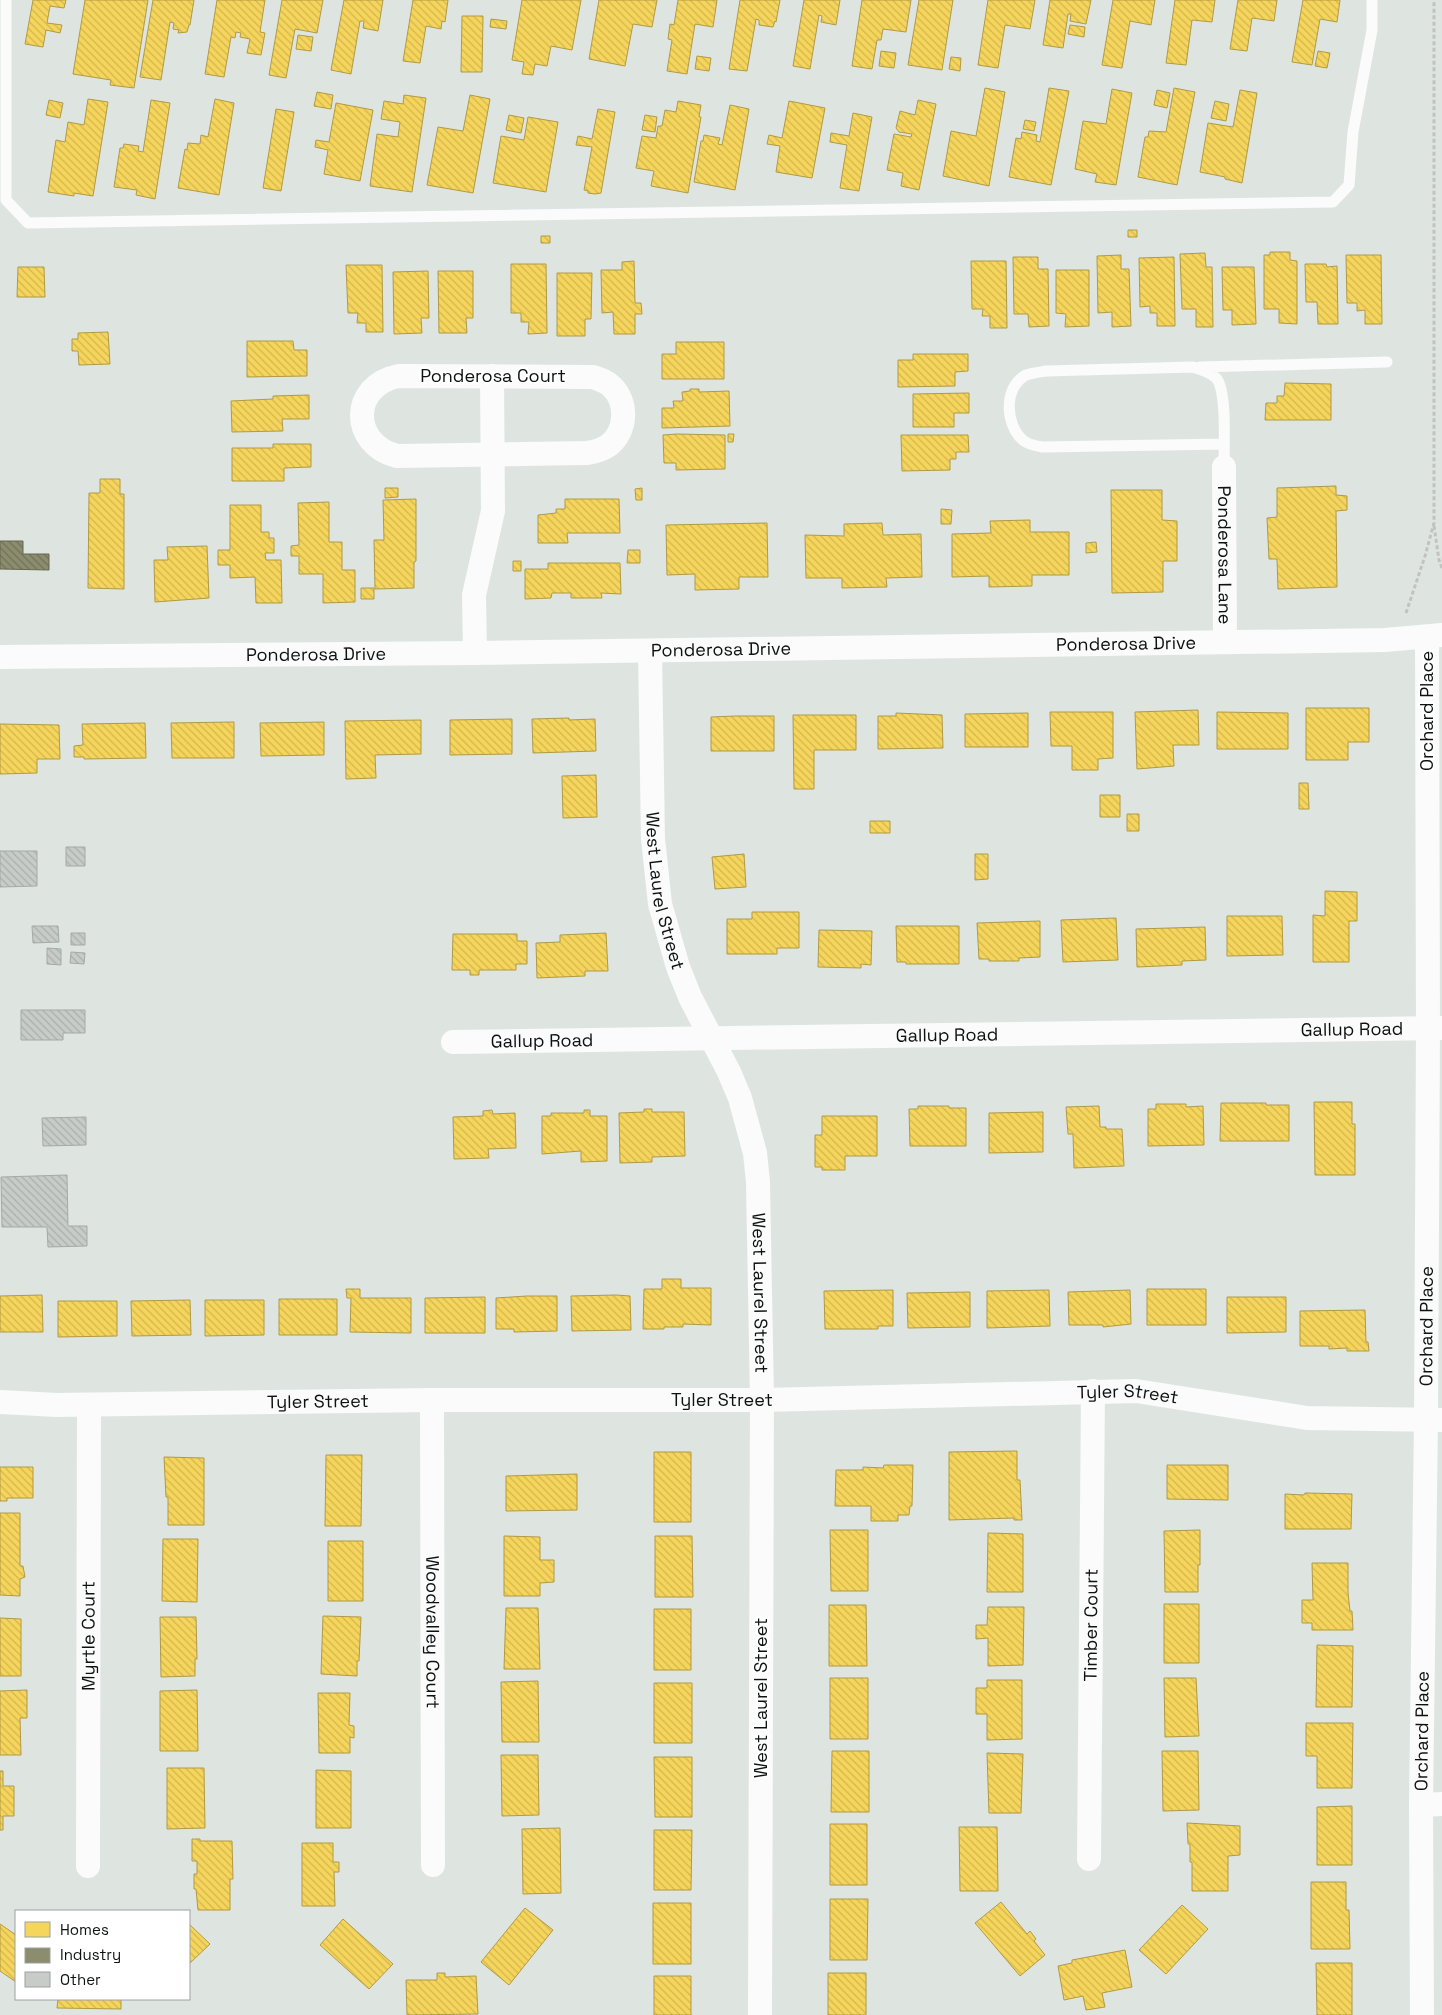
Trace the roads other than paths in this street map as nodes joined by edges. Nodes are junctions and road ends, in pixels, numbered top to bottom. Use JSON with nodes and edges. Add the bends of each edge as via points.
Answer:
{"nodes":[{"id":1,"x":6,"y":0,"type":"edge"},
{"id":2,"x":1372,"y":0,"type":"edge"},
{"id":3,"x":1387,"y":362,"type":"dead end"},
{"id":4,"x":1193,"y":367,"type":"junction"},
{"id":5,"x":492,"y":376,"type":"junction"},
{"id":6,"x":492,"y":455,"type":"junction"},
{"id":7,"x":1224,"y":456,"type":"junction"},
{"id":8,"x":1434,"y":636,"type":"edge"},
{"id":9,"x":1225,"y":642,"type":"junction"},
{"id":10,"x":650,"y":651,"type":"junction"},
{"id":11,"x":475,"y":653,"type":"junction"},
{"id":12,"x":0,"y":657,"type":"edge"},
{"id":13,"x":1435,"y":1028,"type":"edge"},
{"id":14,"x":711,"y":1038,"type":"junction"},
{"id":15,"x":453,"y":1042,"type":"dead end"},
{"id":16,"x":1093,"y":1391,"type":"junction"},
{"id":17,"x":432,"y":1400,"type":"junction"},
{"id":18,"x":762,"y":1400,"type":"junction"},
{"id":19,"x":0,"y":1402,"type":"edge"},
{"id":20,"x":89,"y":1405,"type":"junction"},
{"id":21,"x":1434,"y":1420,"type":"edge"},
{"id":22,"x":1432,"y":1805,"type":"edge"},
{"id":23,"x":1089,"y":1859,"type":"dead end"},
{"id":24,"x":433,"y":1865,"type":"dead end"},
{"id":25,"x":88,"y":1866,"type":"dead end"},
{"id":26,"x":760,"y":2015,"type":"edge"},
{"id":27,"x":1422,"y":2015,"type":"edge"}],
"edges":[{"from":1,"to":2,"type":"lane","via":[[6,200],[28,223],[1333,202],[1348,185],[1353,132],[1372,30]]},
{"from":3,"to":4,"type":"lane"},
{"from":4,"to":7,"type":"lane","via":[[1216,378],[1222,390]]},
{"from":4,"to":7,"type":"lane","via":[[1046,371],[1026,376],[1014,386],[1010,416],[1015,431],[1025,442],[1043,448]]},
{"from":5,"to":6,"type":"street"},
{"from":5,"to":6,"type":"street","name":"Ponderosa Court","via":[[390,378],[373,388],[367,396],[362,415],[371,442],[388,454]]},
{"from":5,"to":6,"type":"street","name":"Ponderosa Court","via":[[593,377],[610,385],[621,401],[623,411],[616,438],[600,450]]},
{"from":6,"to":11,"type":"street","via":[[493,511],[474,595]]},
{"from":7,"to":9,"type":"street","name":"Ponderosa Lane"},
{"from":8,"to":9,"type":"street","name":"Ponderosa Drive","via":[[1397,640]]},
{"from":8,"to":13,"type":"street","name":"Orchard Place"},
{"from":9,"to":10,"type":"street","name":"Ponderosa Drive"},
{"from":10,"to":11,"type":"street","name":"Ponderosa Drive"},
{"from":10,"to":14,"type":"street","name":"West Laurel Street","via":[[653,839],[659,896],[678,967]]},
{"from":11,"to":12,"type":"street","name":"Ponderosa Drive"},
{"from":13,"to":14,"type":"street","name":"Gallup Road"},
{"from":13,"to":21,"type":"street","name":"Orchard Place"},
{"from":14,"to":15,"type":"street","name":"Gallup Road"},
{"from":14,"to":18,"type":"street","name":"West Laurel Street","via":[[740,1098],[755,1154],[760,1211]]},
{"from":16,"to":18,"type":"street","name":"Tyler Street"},
{"from":16,"to":21,"type":"street","name":"Tyler Street","via":[[1136,1391],[1307,1418]]},
{"from":16,"to":23,"type":"street","name":"Timber Court"},
{"from":17,"to":18,"type":"street","name":"Tyler Street"},
{"from":17,"to":20,"type":"street","name":"Tyler Street"},
{"from":17,"to":24,"type":"street","name":"Woodvalley Court"},
{"from":18,"to":26,"type":"street","name":"West Laurel Street"},
{"from":19,"to":20,"type":"street","name":"Tyler Street"},
{"from":20,"to":25,"type":"street","name":"Myrtle Court"},
{"from":21,"to":22,"type":"street","name":"Orchard Place"},
{"from":22,"to":27,"type":"street","name":"Orchard Place"}]}
